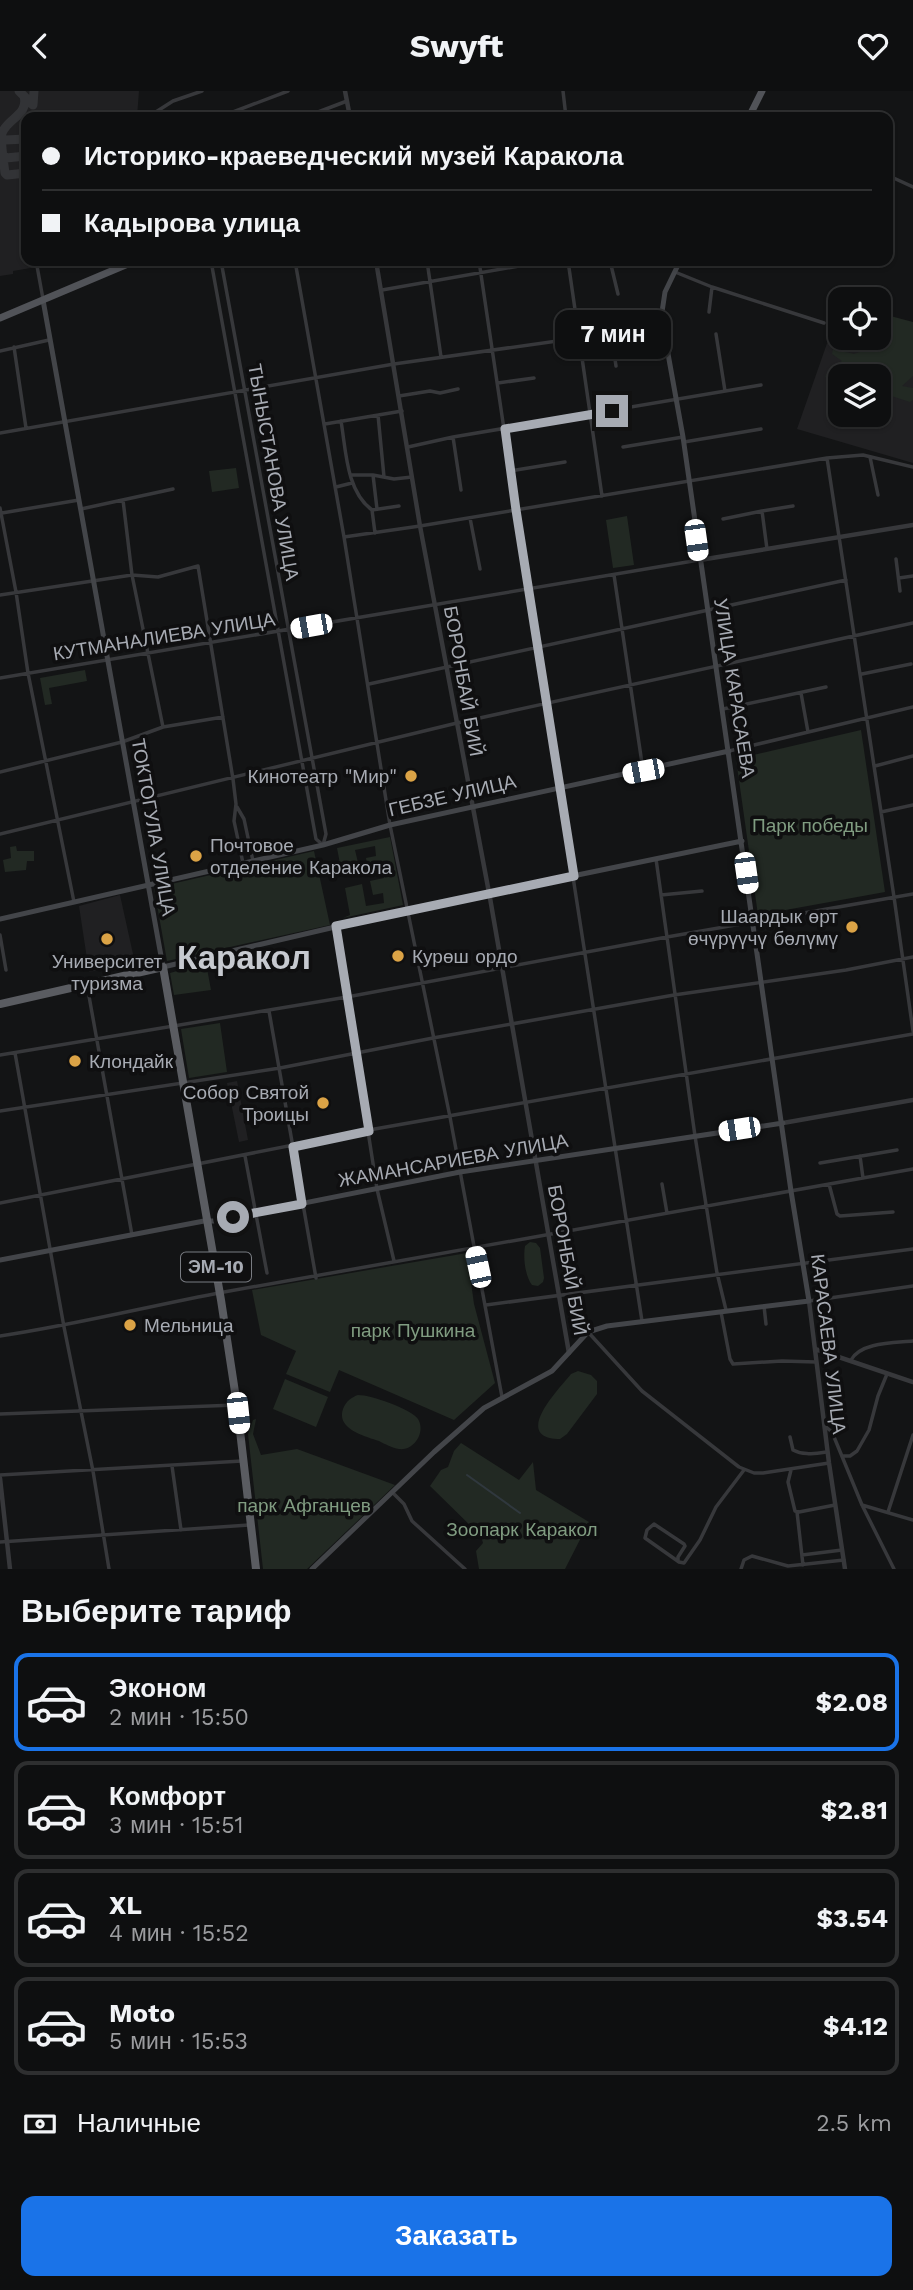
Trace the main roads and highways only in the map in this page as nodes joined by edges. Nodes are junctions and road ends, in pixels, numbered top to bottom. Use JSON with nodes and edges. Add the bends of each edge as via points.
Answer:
{"nodes":[{"id":1,"x":762,"y":91,"type":"edge"},
{"id":2,"x":752,"y":112,"type":"edge"},
{"id":3,"x":121,"y":266,"type":"edge"},
{"id":4,"x":678,"y":266,"type":"edge"},
{"id":5,"x":43,"y":300,"type":"junction"},
{"id":6,"x":0,"y":318,"type":"edge"},
{"id":7,"x":729,"y":751,"type":"junction"},
{"id":8,"x":742,"y":841,"type":"junction"},
{"id":9,"x":148,"y":885,"type":"junction"},
{"id":10,"x":0,"y":919,"type":"edge"},
{"id":11,"x":163,"y":967,"type":"junction"},
{"id":12,"x":0,"y":1003,"type":"edge"},
{"id":13,"x":783,"y":1123,"type":"junction"},
{"id":14,"x":208,"y":1221,"type":"junction"},
{"id":15,"x":0,"y":1260,"type":"edge"},
{"id":16,"x":256,"y":1569,"type":"edge"},
{"id":17,"x":312,"y":1569,"type":"edge"}],
"edges":[{"from":1,"to":2,"type":"main road"},
{"from":3,"to":5,"type":"main road"},
{"from":4,"to":7,"type":"main road","name":"УЛИЦА КАРАСАЕВА","via":[[663,302],[663,326]]},
{"from":5,"to":6,"type":"main road"},
{"from":5,"to":9,"type":"main road","name":"ТОКТОГУЛА УЛИЦА"},
{"from":7,"to":8,"type":"main road","name":"УЛИЦА КАРАСАЕВА"},
{"from":7,"to":9,"type":"main road","name":"ГЕБЗЕ УЛИЦА","via":[[390,825]]},
{"from":8,"to":11,"type":"main road","via":[[408,910]]},
{"from":8,"to":13,"type":"main road","name":"УЛИЦА КАРАСАЕВА"},
{"from":9,"to":10,"type":"main road","name":"ГЕБЗЕ УЛИЦА"},
{"from":9,"to":11,"type":"main road","name":"ТОКТОГУЛА УЛИЦА"},
{"from":11,"to":12,"type":"highway"},
{"from":11,"to":14,"type":"highway","name":"ТОКТОГУЛА УЛИЦА","number":"ЭМ-10"},
{"from":13,"to":14,"type":"main road","name":"ЖАМАНСАРИЕВА УЛИЦА","via":[[460,1172]]},
{"from":13,"to":17,"type":"main road","name":"КАРАСАЕВА УЛИЦА","via":[[809,1300],[588,1332],[552,1371],[484,1409]]},
{"from":14,"to":15,"type":"main road","name":"ЖАМАНСАРИЕВА УЛИЦА"},
{"from":14,"to":16,"type":"highway","name":"ТОКТОГУЛА УЛИЦА","number":"ЭМ-10","via":[[237,1405]]}]}
